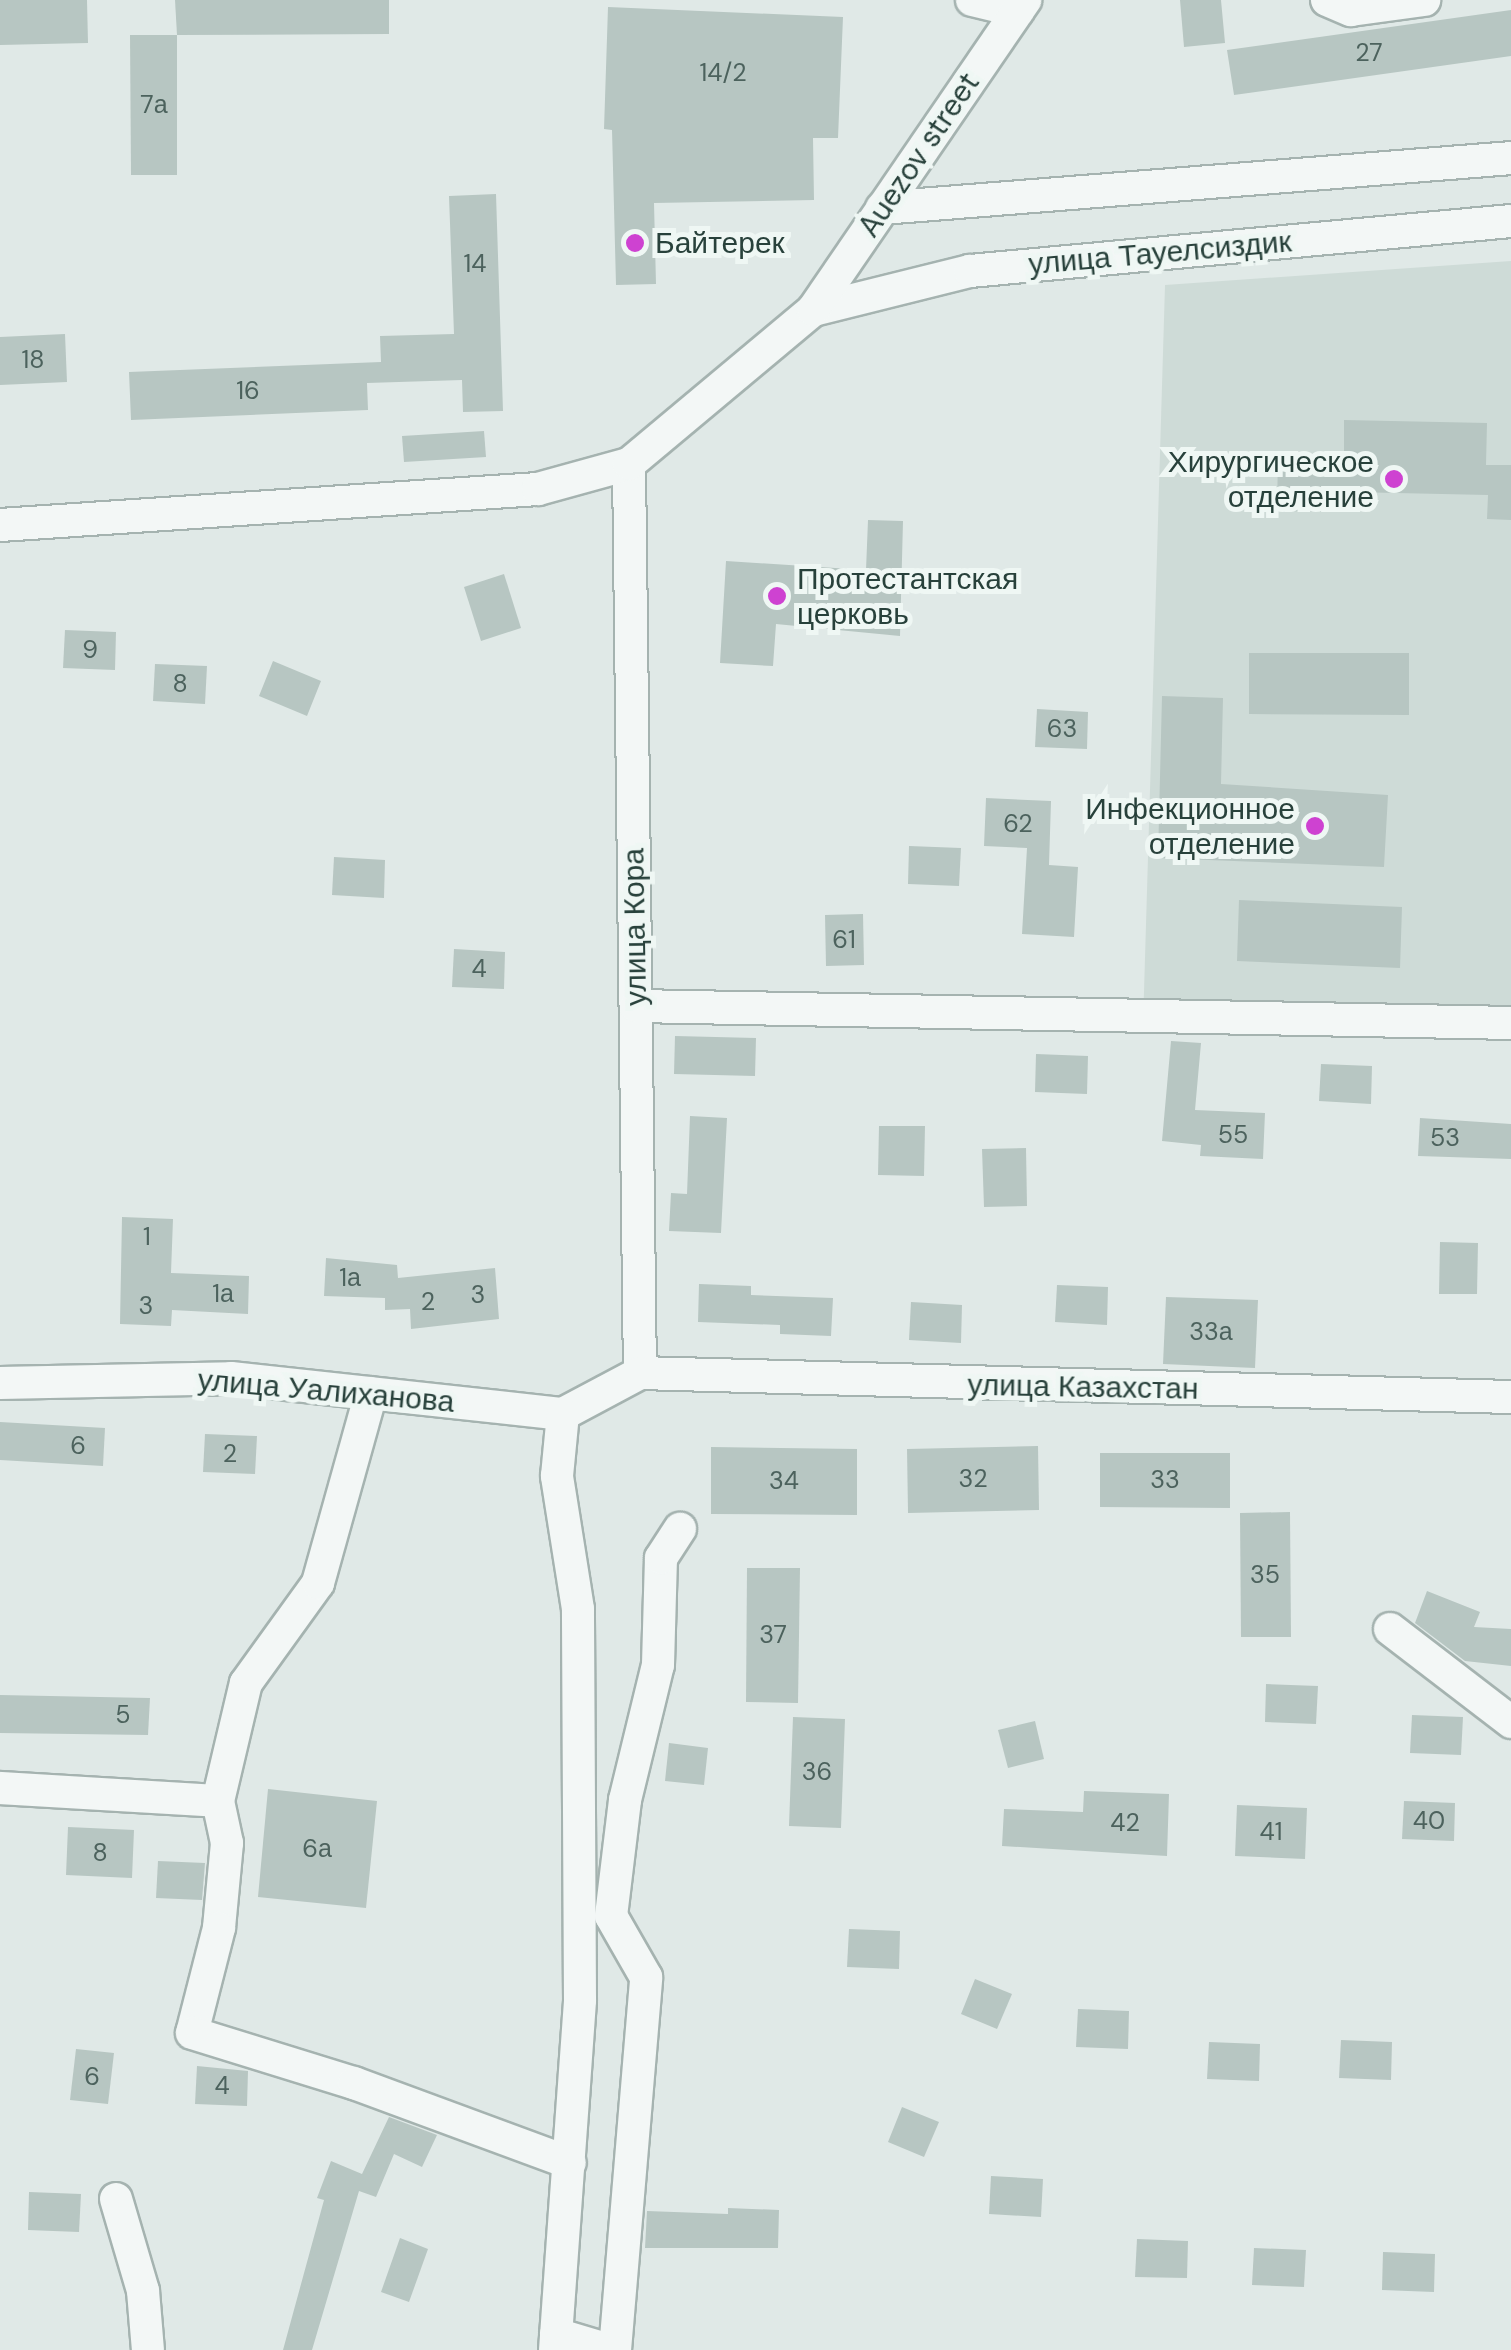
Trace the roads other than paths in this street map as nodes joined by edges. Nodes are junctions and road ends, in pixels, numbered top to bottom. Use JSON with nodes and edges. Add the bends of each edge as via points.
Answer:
{"nodes":[{"id":1,"x":972,"y":0,"type":"edge"},
{"id":2,"x":1327,"y":0,"type":"edge"},
{"id":3,"x":1424,"y":0,"type":"edge"},
{"id":4,"x":1022,"y":5,"type":"edge"},
{"id":5,"x":1511,"y":158,"type":"edge"},
{"id":6,"x":882,"y":208,"type":"junction"},
{"id":7,"x":1511,"y":221,"type":"edge"},
{"id":8,"x":813,"y":310,"type":"junction"},
{"id":9,"x":629,"y":464,"type":"junction"},
{"id":10,"x":0,"y":524,"type":"edge"},
{"id":11,"x":636,"y":1006,"type":"junction"},
{"id":12,"x":1511,"y":1024,"type":"edge"},
{"id":13,"x":648,"y":1375,"type":"junction"},
{"id":14,"x":0,"y":1383,"type":"edge"},
{"id":15,"x":371,"y":1393,"type":"junction"},
{"id":16,"x":1511,"y":1398,"type":"edge"},
{"id":17,"x":563,"y":1414,"type":"junction"},
{"id":18,"x":680,"y":1529,"type":"dead end"},
{"id":19,"x":1390,"y":1629,"type":"dead end"},
{"id":20,"x":1511,"y":1722,"type":"edge"},
{"id":21,"x":0,"y":1788,"type":"edge"},
{"id":22,"x":218,"y":1800,"type":"junction"},
{"id":23,"x":570,"y":2163,"type":"junction"},
{"id":24,"x":116,"y":2199,"type":"dead end"},
{"id":25,"x":556,"y":2342,"type":"edge"},
{"id":26,"x":148,"y":2350,"type":"edge"},
{"id":27,"x":612,"y":2350,"type":"edge"}],
"edges":[{"from":1,"to":4,"type":"street"},
{"from":2,"to":3,"type":"street","via":[[1351,10]]},
{"from":4,"to":6,"type":"street","name":"Auezov street"},
{"from":5,"to":6,"type":"street"},
{"from":6,"to":8,"type":"street","name":"Auezov street"},
{"from":7,"to":8,"type":"street","name":"улица Тауелсиздик","via":[[970,271]]},
{"from":8,"to":9,"type":"street"},
{"from":9,"to":10,"type":"street","via":[[538,489]]},
{"from":9,"to":11,"type":"street","name":"улица Кора"},
{"from":11,"to":12,"type":"street"},
{"from":11,"to":13,"type":"street","name":"улица Кора"},
{"from":13,"to":16,"type":"street","name":"улица Казахстан"},
{"from":13,"to":17,"type":"street"},
{"from":14,"to":15,"type":"street","name":"улица Уалиханова","via":[[231,1378]]},
{"from":15,"to":17,"type":"street","name":"улица Уалиханова"},
{"from":15,"to":22,"type":"street","via":[[318,1583],[246,1683]]},
{"from":17,"to":23,"type":"street","via":[[558,1476],[578,1609],[581,1793],[580,2000]]},
{"from":18,"to":27,"type":"street","via":[[662,1558],[658,1665],[625,1800],[610,1916],[646,1977]]},
{"from":19,"to":20,"type":"street"},
{"from":21,"to":22,"type":"street"},
{"from":22,"to":23,"type":"street","via":[[227,1844],[219,1928],[192,2033],[354,2083]]},
{"from":23,"to":25,"type":"street"},
{"from":24,"to":26,"type":"street","via":[[143,2291]]},
{"from":25,"to":27,"type":"street"}]}
